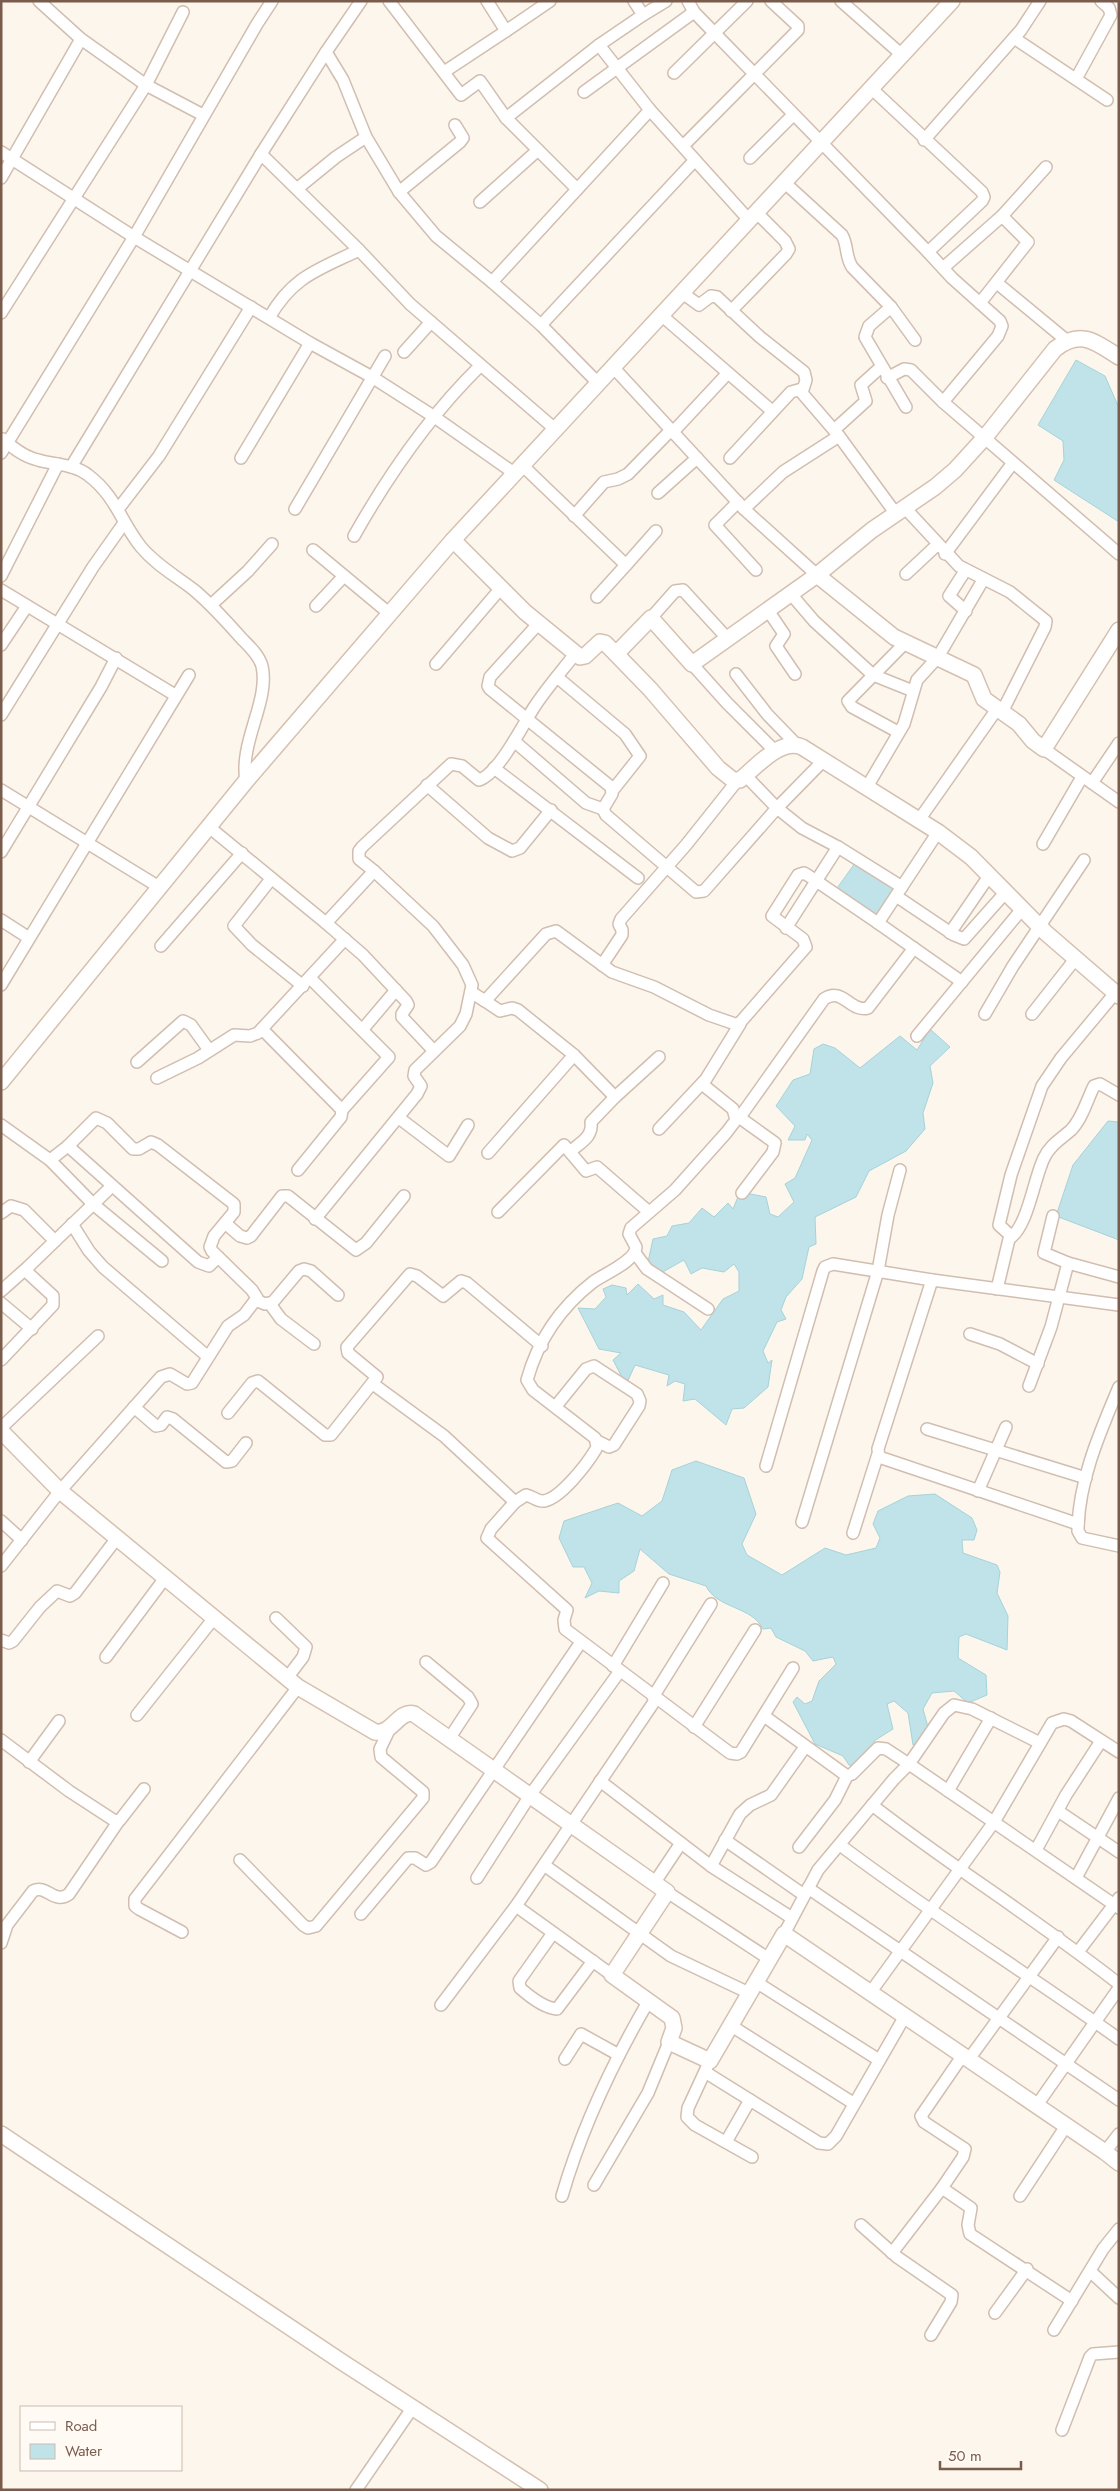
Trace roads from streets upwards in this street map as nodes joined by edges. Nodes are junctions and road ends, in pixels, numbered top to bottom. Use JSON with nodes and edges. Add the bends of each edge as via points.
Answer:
{"nodes":[{"id":1,"x":38,"y":1,"type":"edge"},
{"id":2,"x":272,"y":1,"type":"edge"},
{"id":3,"x":361,"y":1,"type":"edge"},
{"id":4,"x":389,"y":1,"type":"edge"},
{"id":5,"x":487,"y":1,"type":"edge"},
{"id":6,"x":550,"y":1,"type":"edge"},
{"id":7,"x":634,"y":1,"type":"edge"},
{"id":8,"x":666,"y":1,"type":"edge"},
{"id":9,"x":688,"y":1,"type":"edge"},
{"id":10,"x":747,"y":1,"type":"edge"},
{"id":11,"x":771,"y":1,"type":"edge"},
{"id":12,"x":841,"y":1,"type":"edge"},
{"id":13,"x":952,"y":1,"type":"edge"},
{"id":14,"x":1040,"y":1,"type":"edge"},
{"id":15,"x":1101,"y":1,"type":"edge"},
{"id":16,"x":183,"y":12,"type":"dead end"},
{"id":17,"x":694,"y":12,"type":"junction"},
{"id":18,"x":643,"y":15,"type":"junction"},
{"id":19,"x":506,"y":31,"type":"junction"},
{"id":20,"x":714,"y":34,"type":"junction"},
{"id":21,"x":1014,"y":38,"type":"junction"},
{"id":22,"x":81,"y":39,"type":"junction"},
{"id":23,"x":599,"y":45,"type":"junction"},
{"id":24,"x":326,"y":52,"type":"junction"},
{"id":25,"x":902,"y":55,"type":"junction"},
{"id":26,"x":616,"y":68,"type":"junction"},
{"id":27,"x":444,"y":72,"type":"junction"},
{"id":28,"x":674,"y":73,"type":"dead end"},
{"id":29,"x":754,"y":76,"type":"junction"},
{"id":30,"x":1076,"y":79,"type":"junction"},
{"id":31,"x":146,"y":84,"type":"junction"},
{"id":32,"x":871,"y":88,"type":"junction"},
{"id":33,"x":584,"y":92,"type":"dead end"},
{"id":34,"x":1107,"y":100,"type":"dead end"},
{"id":35,"x":650,"y":110,"type":"junction"},
{"id":36,"x":203,"y":115,"type":"junction"},
{"id":37,"x":793,"y":115,"type":"junction"},
{"id":38,"x":506,"y":118,"type":"junction"},
{"id":39,"x":455,"y":125,"type":"dead end"},
{"id":40,"x":366,"y":137,"type":"junction"},
{"id":41,"x":924,"y":140,"type":"junction"},
{"id":42,"x":820,"y":143,"type":"junction"},
{"id":43,"x":683,"y":146,"type":"junction"},
{"id":44,"x":538,"y":150,"type":"junction"},
{"id":45,"x":1,"y":152,"type":"edge"},
{"id":46,"x":261,"y":154,"type":"junction"},
{"id":47,"x":13,"y":158,"type":"junction"},
{"id":48,"x":750,"y":158,"type":"dead end"},
{"id":49,"x":695,"y":160,"type":"junction"},
{"id":50,"x":1046,"y":167,"type":"dead end"},
{"id":51,"x":1,"y":178,"type":"edge"},
{"id":52,"x":784,"y":182,"type":"junction"},
{"id":53,"x":298,"y":188,"type":"junction"},
{"id":54,"x":577,"y":189,"type":"junction"},
{"id":55,"x":400,"y":192,"type":"junction"},
{"id":56,"x":72,"y":198,"type":"junction"},
{"id":57,"x":480,"y":202,"type":"dead end"},
{"id":58,"x":753,"y":216,"type":"junction"},
{"id":59,"x":1002,"y":216,"type":"junction"},
{"id":60,"x":134,"y":237,"type":"junction"},
{"id":61,"x":359,"y":250,"type":"junction"},
{"id":62,"x":928,"y":252,"type":"junction"},
{"id":63,"x":943,"y":268,"type":"junction"},
{"id":64,"x":190,"y":269,"type":"junction"},
{"id":65,"x":492,"y":282,"type":"junction"},
{"id":66,"x":997,"y":283,"type":"junction"},
{"id":67,"x":681,"y":292,"type":"junction"},
{"id":68,"x":980,"y":303,"type":"junction"},
{"id":69,"x":251,"y":307,"type":"junction"},
{"id":70,"x":891,"y":307,"type":"junction"},
{"id":71,"x":731,"y":311,"type":"junction"},
{"id":72,"x":1,"y":313,"type":"edge"},
{"id":73,"x":660,"y":314,"type":"junction"},
{"id":74,"x":269,"y":318,"type":"junction"},
{"id":75,"x":431,"y":322,"type":"junction"},
{"id":76,"x":541,"y":325,"type":"junction"},
{"id":77,"x":915,"y":340,"type":"dead end"},
{"id":78,"x":1066,"y":340,"type":"junction"},
{"id":79,"x":310,"y":343,"type":"junction"},
{"id":80,"x":404,"y":352,"type":"dead end"},
{"id":81,"x":385,"y":356,"type":"dead end"},
{"id":82,"x":1119,"y":357,"type":"edge"},
{"id":83,"x":480,"y":366,"type":"junction"},
{"id":84,"x":612,"y":366,"type":"junction"},
{"id":85,"x":881,"y":367,"type":"junction"},
{"id":86,"x":727,"y":374,"type":"junction"},
{"id":87,"x":372,"y":377,"type":"junction"},
{"id":88,"x":887,"y":378,"type":"junction"},
{"id":89,"x":598,"y":383,"type":"junction"},
{"id":90,"x":802,"y":389,"type":"junction"},
{"id":91,"x":944,"y":402,"type":"junction"},
{"id":92,"x":906,"y":406,"type":"dead end"},
{"id":93,"x":772,"y":411,"type":"junction"},
{"id":94,"x":433,"y":416,"type":"junction"},
{"id":95,"x":555,"y":430,"type":"junction"},
{"id":96,"x":671,"y":432,"type":"junction"},
{"id":97,"x":836,"y":433,"type":"junction"},
{"id":98,"x":982,"y":438,"type":"junction"},
{"id":99,"x":3,"y":445,"type":"edge"},
{"id":100,"x":241,"y":458,"type":"dead end"},
{"id":101,"x":697,"y":458,"type":"junction"},
{"id":102,"x":730,"y":458,"type":"dead end"},
{"id":103,"x":58,"y":464,"type":"junction"},
{"id":104,"x":1012,"y":464,"type":"junction"},
{"id":105,"x":71,"y":467,"type":"junction"},
{"id":106,"x":518,"y":469,"type":"junction"},
{"id":107,"x":658,"y":493,"type":"dead end"},
{"id":108,"x":741,"y":506,"type":"junction"},
{"id":109,"x":118,"y":508,"type":"junction"},
{"id":110,"x":295,"y":509,"type":"dead end"},
{"id":111,"x":900,"y":511,"type":"junction"},
{"id":112,"x":574,"y":516,"type":"junction"},
{"id":113,"x":124,"y":523,"type":"junction"},
{"id":114,"x":656,"y":531,"type":"dead end"},
{"id":115,"x":354,"y":536,"type":"dead end"},
{"id":116,"x":453,"y":540,"type":"junction"},
{"id":117,"x":272,"y":544,"type":"dead end"},
{"id":118,"x":941,"y":549,"type":"junction"},
{"id":119,"x":314,"y":550,"type":"dead end"},
{"id":120,"x":1119,"y":554,"type":"edge"},
{"id":121,"x":626,"y":565,"type":"junction"},
{"id":122,"x":756,"y":570,"type":"dead end"},
{"id":123,"x":964,"y":571,"type":"junction"},
{"id":124,"x":906,"y":574,"type":"dead end"},
{"id":125,"x":817,"y":575,"type":"junction"},
{"id":126,"x":1,"y":576,"type":"edge"},
{"id":127,"x":344,"y":576,"type":"junction"},
{"id":128,"x":983,"y":580,"type":"junction"},
{"id":129,"x":501,"y":588,"type":"junction"},
{"id":130,"x":1,"y":590,"type":"edge"},
{"id":131,"x":790,"y":593,"type":"junction"},
{"id":132,"x":597,"y":597,"type":"dead end"},
{"id":133,"x":211,"y":605,"type":"junction"},
{"id":134,"x":27,"y":606,"type":"junction"},
{"id":135,"x":316,"y":606,"type":"dead end"},
{"id":136,"x":767,"y":609,"type":"junction"},
{"id":137,"x":966,"y":611,"type":"junction"},
{"id":138,"x":390,"y":614,"type":"junction"},
{"id":139,"x":651,"y":618,"type":"junction"},
{"id":140,"x":539,"y":623,"type":"junction"},
{"id":141,"x":57,"y":624,"type":"junction"},
{"id":142,"x":1119,"y":630,"type":"edge"},
{"id":143,"x":727,"y":638,"type":"junction"},
{"id":144,"x":906,"y":642,"type":"junction"},
{"id":145,"x":1,"y":645,"type":"edge"},
{"id":146,"x":576,"y":654,"type":"junction"},
{"id":147,"x":616,"y":654,"type":"junction"},
{"id":148,"x":938,"y":657,"type":"junction"},
{"id":149,"x":116,"y":658,"type":"junction"},
{"id":150,"x":436,"y":664,"type":"dead end"},
{"id":151,"x":692,"y":664,"type":"junction"},
{"id":152,"x":736,"y":674,"type":"dead end"},
{"id":153,"x":795,"y":674,"type":"dead end"},
{"id":154,"x":189,"y":675,"type":"dead end"},
{"id":155,"x":873,"y":675,"type":"junction"},
{"id":156,"x":557,"y":677,"type":"junction"},
{"id":157,"x":913,"y":691,"type":"junction"},
{"id":158,"x":175,"y":695,"type":"junction"},
{"id":159,"x":1000,"y":711,"type":"junction"},
{"id":160,"x":1,"y":715,"type":"edge"},
{"id":161,"x":527,"y":721,"type":"junction"},
{"id":162,"x":898,"y":732,"type":"junction"},
{"id":163,"x":514,"y":741,"type":"junction"},
{"id":164,"x":1119,"y":743,"type":"edge"},
{"id":165,"x":797,"y":745,"type":"junction"},
{"id":166,"x":1044,"y":749,"type":"junction"},
{"id":167,"x":776,"y":752,"type":"junction"},
{"id":168,"x":823,"y":761,"type":"junction"},
{"id":169,"x":494,"y":768,"type":"junction"},
{"id":170,"x":1082,"y":777,"type":"junction"},
{"id":171,"x":741,"y":778,"type":"junction"},
{"id":172,"x":246,"y":781,"type":"junction"},
{"id":173,"x":1092,"y":783,"type":"junction"},
{"id":174,"x":427,"y":785,"type":"junction"},
{"id":175,"x":867,"y":787,"type":"junction"},
{"id":176,"x":1,"y":790,"type":"edge"},
{"id":177,"x":613,"y":790,"type":"junction"},
{"id":178,"x":1118,"y":800,"type":"edge"},
{"id":179,"x":28,"y":804,"type":"junction"},
{"id":180,"x":777,"y":808,"type":"junction"},
{"id":181,"x":602,"y":809,"type":"junction"},
{"id":182,"x":551,"y":810,"type":"junction"},
{"id":183,"x":919,"y":820,"type":"junction"},
{"id":184,"x":209,"y":827,"type":"junction"},
{"id":185,"x":938,"y":832,"type":"junction"},
{"id":186,"x":88,"y":841,"type":"junction"},
{"id":187,"x":1043,"y":844,"type":"dead end"},
{"id":188,"x":838,"y":847,"type":"junction"},
{"id":189,"x":1,"y":852,"type":"edge"},
{"id":190,"x":242,"y":853,"type":"junction"},
{"id":191,"x":1084,"y":860,"type":"dead end"},
{"id":192,"x":667,"y":867,"type":"junction"},
{"id":193,"x":374,"y":871,"type":"junction"},
{"id":194,"x":989,"y":876,"type":"junction"},
{"id":195,"x":638,"y":878,"type":"dead end"},
{"id":196,"x":272,"y":879,"type":"junction"},
{"id":197,"x":816,"y":880,"type":"junction"},
{"id":198,"x":159,"y":887,"type":"junction"},
{"id":199,"x":899,"y":891,"type":"junction"},
{"id":200,"x":1005,"y":893,"type":"junction"},
{"id":201,"x":1022,"y":909,"type":"junction"},
{"id":202,"x":1,"y":920,"type":"edge"},
{"id":203,"x":326,"y":923,"type":"junction"},
{"id":204,"x":878,"y":923,"type":"junction"},
{"id":205,"x":786,"y":928,"type":"junction"},
{"id":206,"x":1040,"y":928,"type":"junction"},
{"id":207,"x":950,"y":933,"type":"junction"},
{"id":208,"x":29,"y":938,"type":"junction"},
{"id":209,"x":345,"y":939,"type":"junction"},
{"id":210,"x":161,"y":946,"type":"dead end"},
{"id":211,"x":914,"y":948,"type":"junction"},
{"id":212,"x":1076,"y":958,"type":"junction"},
{"id":213,"x":602,"y":965,"type":"junction"},
{"id":214,"x":306,"y":982,"type":"junction"},
{"id":215,"x":962,"y":982,"type":"junction"},
{"id":216,"x":1,"y":985,"type":"edge"},
{"id":217,"x":396,"y":990,"type":"junction"},
{"id":218,"x":471,"y":992,"type":"junction"},
{"id":219,"x":1117,"y":994,"type":"edge"},
{"id":220,"x":485,"y":1001,"type":"junction"},
{"id":221,"x":985,"y":1014,"type":"dead end"},
{"id":222,"x":1032,"y":1014,"type":"dead end"},
{"id":223,"x":740,"y":1024,"type":"junction"},
{"id":224,"x":262,"y":1029,"type":"junction"},
{"id":225,"x":363,"y":1029,"type":"junction"},
{"id":226,"x":917,"y":1036,"type":"dead end"},
{"id":227,"x":209,"y":1050,"type":"junction"},
{"id":228,"x":433,"y":1050,"type":"junction"},
{"id":229,"x":574,"y":1055,"type":"junction"},
{"id":230,"x":659,"y":1057,"type":"dead end"},
{"id":231,"x":137,"y":1062,"type":"dead end"},
{"id":232,"x":157,"y":1078,"type":"dead end"},
{"id":233,"x":1,"y":1082,"type":"edge"},
{"id":234,"x":702,"y":1084,"type":"junction"},
{"id":235,"x":1119,"y":1095,"type":"edge"},
{"id":236,"x":615,"y":1097,"type":"junction"},
{"id":237,"x":342,"y":1110,"type":"junction"},
{"id":238,"x":738,"y":1116,"type":"junction"},
{"id":239,"x":398,"y":1118,"type":"junction"},
{"id":240,"x":1,"y":1125,"type":"edge"},
{"id":241,"x":468,"y":1125,"type":"dead end"},
{"id":242,"x":659,"y":1129,"type":"dead end"},
{"id":243,"x":68,"y":1146,"type":"junction"},
{"id":244,"x":571,"y":1151,"type":"junction"},
{"id":245,"x":488,"y":1153,"type":"dead end"},
{"id":246,"x":50,"y":1160,"type":"junction"},
{"id":247,"x":298,"y":1170,"type":"dead end"},
{"id":248,"x":900,"y":1170,"type":"dead end"},
{"id":249,"x":112,"y":1186,"type":"junction"},
{"id":250,"x":742,"y":1193,"type":"dead end"},
{"id":251,"x":404,"y":1196,"type":"dead end"},
{"id":252,"x":94,"y":1204,"type":"junction"},
{"id":253,"x":498,"y":1212,"type":"dead end"},
{"id":254,"x":650,"y":1212,"type":"junction"},
{"id":255,"x":1,"y":1213,"type":"edge"},
{"id":256,"x":1053,"y":1216,"type":"dead end"},
{"id":257,"x":315,"y":1219,"type":"junction"},
{"id":258,"x":225,"y":1223,"type":"junction"},
{"id":259,"x":72,"y":1224,"type":"junction"},
{"id":260,"x":1010,"y":1238,"type":"junction"},
{"id":261,"x":55,"y":1241,"type":"junction"},
{"id":262,"x":635,"y":1253,"type":"junction"},
{"id":263,"x":218,"y":1257,"type":"junction"},
{"id":264,"x":162,"y":1261,"type":"dead end"},
{"id":265,"x":1068,"y":1263,"type":"junction"},
{"id":266,"x":28,"y":1266,"type":"junction"},
{"id":267,"x":878,"y":1270,"type":"junction"},
{"id":268,"x":1119,"y":1277,"type":"edge"},
{"id":269,"x":932,"y":1280,"type":"junction"},
{"id":270,"x":997,"y":1288,"type":"junction"},
{"id":271,"x":1,"y":1291,"type":"edge"},
{"id":272,"x":338,"y":1295,"type":"dead end"},
{"id":273,"x":1060,"y":1296,"type":"junction"},
{"id":274,"x":256,"y":1300,"type":"junction"},
{"id":275,"x":1,"y":1303,"type":"edge"},
{"id":276,"x":270,"y":1304,"type":"junction"},
{"id":277,"x":1119,"y":1305,"type":"edge"},
{"id":278,"x":708,"y":1309,"type":"dead end"},
{"id":279,"x":32,"y":1329,"type":"junction"},
{"id":280,"x":970,"y":1334,"type":"dead end"},
{"id":281,"x":98,"y":1336,"type":"dead end"},
{"id":282,"x":314,"y":1344,"type":"dead end"},
{"id":283,"x":542,"y":1346,"type":"junction"},
{"id":284,"x":207,"y":1356,"type":"junction"},
{"id":285,"x":1,"y":1360,"type":"edge"},
{"id":286,"x":1038,"y":1364,"type":"junction"},
{"id":287,"x":373,"y":1384,"type":"junction"},
{"id":288,"x":1029,"y":1386,"type":"dead end"},
{"id":289,"x":1119,"y":1388,"type":"edge"},
{"id":290,"x":556,"y":1406,"type":"junction"},
{"id":291,"x":134,"y":1407,"type":"junction"},
{"id":292,"x":228,"y":1413,"type":"dead end"},
{"id":293,"x":1006,"y":1427,"type":"dead end"},
{"id":294,"x":927,"y":1429,"type":"dead end"},
{"id":295,"x":1,"y":1430,"type":"edge"},
{"id":296,"x":597,"y":1441,"type":"junction"},
{"id":297,"x":246,"y":1443,"type":"dead end"},
{"id":298,"x":995,"y":1452,"type":"junction"},
{"id":299,"x":878,"y":1454,"type":"junction"},
{"id":300,"x":766,"y":1466,"type":"dead end"},
{"id":301,"x":1086,"y":1478,"type":"junction"},
{"id":302,"x":60,"y":1490,"type":"junction"},
{"id":303,"x":978,"y":1490,"type":"junction"},
{"id":304,"x":515,"y":1502,"type":"junction"},
{"id":305,"x":1,"y":1520,"type":"edge"},
{"id":306,"x":802,"y":1522,"type":"dead end"},
{"id":307,"x":1078,"y":1524,"type":"junction"},
{"id":308,"x":854,"y":1533,"type":"dead end"},
{"id":309,"x":117,"y":1538,"type":"junction"},
{"id":310,"x":22,"y":1540,"type":"junction"},
{"id":311,"x":1119,"y":1546,"type":"edge"},
{"id":312,"x":1,"y":1566,"type":"edge"},
{"id":313,"x":165,"y":1578,"type":"junction"},
{"id":314,"x":664,"y":1583,"type":"dead end"},
{"id":315,"x":711,"y":1604,"type":"dead end"},
{"id":316,"x":214,"y":1618,"type":"junction"},
{"id":317,"x":276,"y":1618,"type":"dead end"},
{"id":318,"x":755,"y":1630,"type":"dead end"},
{"id":319,"x":1,"y":1640,"type":"edge"},
{"id":320,"x":581,"y":1642,"type":"junction"},
{"id":321,"x":106,"y":1657,"type":"dead end"},
{"id":322,"x":426,"y":1662,"type":"dead end"},
{"id":323,"x":792,"y":1668,"type":"dead end"},
{"id":324,"x":616,"y":1669,"type":"junction"},
{"id":325,"x":293,"y":1683,"type":"junction"},
{"id":326,"x":655,"y":1698,"type":"junction"},
{"id":327,"x":137,"y":1715,"type":"dead end"},
{"id":328,"x":764,"y":1716,"type":"junction"},
{"id":329,"x":991,"y":1718,"type":"junction"},
{"id":330,"x":60,"y":1721,"type":"dead end"},
{"id":331,"x":694,"y":1727,"type":"junction"},
{"id":332,"x":390,"y":1728,"type":"junction"},
{"id":333,"x":449,"y":1739,"type":"junction"},
{"id":334,"x":1,"y":1740,"type":"edge"},
{"id":335,"x":1101,"y":1741,"type":"junction"},
{"id":336,"x":1040,"y":1743,"type":"junction"},
{"id":337,"x":805,"y":1747,"type":"junction"},
{"id":338,"x":1117,"y":1748,"type":"edge"},
{"id":339,"x":29,"y":1762,"type":"junction"},
{"id":340,"x":909,"y":1764,"type":"junction"},
{"id":341,"x":494,"y":1770,"type":"junction"},
{"id":342,"x":847,"y":1776,"type":"junction"},
{"id":343,"x":600,"y":1781,"type":"junction"},
{"id":344,"x":144,"y":1790,"type":"dead end"},
{"id":345,"x":948,"y":1791,"type":"junction"},
{"id":346,"x":531,"y":1794,"type":"junction"},
{"id":347,"x":1119,"y":1798,"type":"edge"},
{"id":348,"x":872,"y":1805,"type":"junction"},
{"id":349,"x":1058,"y":1811,"type":"junction"},
{"id":350,"x":118,"y":1822,"type":"junction"},
{"id":351,"x":994,"y":1822,"type":"junction"},
{"id":352,"x":571,"y":1823,"type":"junction"},
{"id":353,"x":1098,"y":1837,"type":"junction"},
{"id":354,"x":725,"y":1840,"type":"junction"},
{"id":355,"x":680,"y":1844,"type":"junction"},
{"id":356,"x":840,"y":1845,"type":"junction"},
{"id":357,"x":799,"y":1847,"type":"dead end"},
{"id":358,"x":1036,"y":1850,"type":"junction"},
{"id":359,"x":1119,"y":1852,"type":"edge"},
{"id":360,"x":240,"y":1860,"type":"dead end"},
{"id":361,"x":544,"y":1865,"type":"junction"},
{"id":362,"x":711,"y":1866,"type":"junction"},
{"id":363,"x":961,"y":1870,"type":"junction"},
{"id":364,"x":478,"y":1878,"type":"dead end"},
{"id":365,"x":1076,"y":1878,"type":"junction"},
{"id":366,"x":661,"y":1887,"type":"junction"},
{"id":367,"x":806,"y":1892,"type":"junction"},
{"id":368,"x":1117,"y":1904,"type":"edge"},
{"id":369,"x":516,"y":1906,"type":"junction"},
{"id":370,"x":931,"y":1910,"type":"junction"},
{"id":371,"x":361,"y":1914,"type":"dead end"},
{"id":372,"x":792,"y":1918,"type":"junction"},
{"id":373,"x":182,"y":1932,"type":"dead end"},
{"id":374,"x":553,"y":1933,"type":"junction"},
{"id":375,"x":640,"y":1933,"type":"junction"},
{"id":376,"x":784,"y":1934,"type":"junction"},
{"id":377,"x":1058,"y":1938,"type":"junction"},
{"id":378,"x":1,"y":1943,"type":"edge"},
{"id":379,"x":901,"y":1952,"type":"junction"},
{"id":380,"x":1078,"y":1952,"type":"junction"},
{"id":381,"x":769,"y":1960,"type":"junction"},
{"id":382,"x":593,"y":1961,"type":"junction"},
{"id":383,"x":612,"y":1975,"type":"junction"},
{"id":384,"x":1030,"y":1977,"type":"junction"},
{"id":385,"x":1119,"y":1984,"type":"edge"},
{"id":386,"x":753,"y":1988,"type":"junction"},
{"id":387,"x":1119,"y":1988,"type":"edge"},
{"id":388,"x":870,"y":1993,"type":"junction"},
{"id":389,"x":648,"y":2002,"type":"junction"},
{"id":390,"x":441,"y":2005,"type":"dead end"},
{"id":391,"x":905,"y":2016,"type":"junction"},
{"id":392,"x":998,"y":2018,"type":"junction"},
{"id":393,"x":1095,"y":2021,"type":"junction"},
{"id":394,"x":730,"y":2025,"type":"junction"},
{"id":395,"x":1119,"y":2038,"type":"edge"},
{"id":396,"x":669,"y":2042,"type":"junction"},
{"id":397,"x":619,"y":2055,"type":"junction"},
{"id":398,"x":966,"y":2057,"type":"junction"},
{"id":399,"x":565,"y":2059,"type":"dead end"},
{"id":400,"x":879,"y":2060,"type":"junction"},
{"id":401,"x":1065,"y":2063,"type":"junction"},
{"id":402,"x":708,"y":2066,"type":"junction"},
{"id":403,"x":750,"y":2100,"type":"junction"},
{"id":404,"x":1119,"y":2100,"type":"edge"},
{"id":405,"x":853,"y":2103,"type":"junction"},
{"id":406,"x":1037,"y":2105,"type":"junction"},
{"id":407,"x":1066,"y":2126,"type":"junction"},
{"id":408,"x":1,"y":2134,"type":"edge"},
{"id":409,"x":1119,"y":2134,"type":"edge"},
{"id":410,"x":726,"y":2142,"type":"junction"},
{"id":411,"x":1105,"y":2152,"type":"junction"},
{"id":412,"x":752,"y":2158,"type":"dead end"},
{"id":413,"x":1119,"y":2163,"type":"edge"},
{"id":414,"x":594,"y":2185,"type":"dead end"},
{"id":415,"x":942,"y":2188,"type":"junction"},
{"id":416,"x":562,"y":2196,"type":"dead end"},
{"id":417,"x":1020,"y":2196,"type":"dead end"},
{"id":418,"x":861,"y":2225,"type":"dead end"},
{"id":419,"x":1119,"y":2229,"type":"edge"},
{"id":420,"x":892,"y":2253,"type":"junction"},
{"id":421,"x":1026,"y":2270,"type":"junction"},
{"id":422,"x":1090,"y":2272,"type":"junction"},
{"id":423,"x":1119,"y":2298,"type":"edge"},
{"id":424,"x":1072,"y":2301,"type":"junction"},
{"id":425,"x":995,"y":2313,"type":"dead end"},
{"id":426,"x":1054,"y":2330,"type":"dead end"},
{"id":427,"x":930,"y":2335,"type":"dead end"},
{"id":428,"x":1119,"y":2352,"type":"edge"},
{"id":429,"x":412,"y":2406,"type":"junction"},
{"id":430,"x":1062,"y":2430,"type":"dead end"},
{"id":431,"x":356,"y":2490,"type":"edge"},
{"id":432,"x":540,"y":2490,"type":"edge"}],
"edges":[{"from":1,"to":22,"type":"street"},
{"from":2,"to":36,"type":"street"},
{"from":3,"to":24,"type":"street"},
{"from":4,"to":27,"type":"street"},
{"from":5,"to":19,"type":"street"},
{"from":6,"to":19,"type":"street"},
{"from":7,"to":18,"type":"street"},
{"from":8,"to":18,"type":"street"},
{"from":9,"to":17,"type":"street"},
{"from":10,"to":20,"type":"street"},
{"from":11,"to":29,"type":"street","via":[[794,20],[798,30]]},
{"from":12,"to":25,"type":"street"},
{"from":13,"to":25,"type":"street"},
{"from":14,"to":21,"type":"street"},
{"from":15,"to":30,"type":"street","via":[[1109,8],[1110,16]]},
{"from":16,"to":31,"type":"street"},
{"from":17,"to":20,"type":"street"},
{"from":17,"to":26,"type":"street"},
{"from":18,"to":23,"type":"street"},
{"from":19,"to":27,"type":"street"},
{"from":20,"to":28,"type":"street"},
{"from":20,"to":29,"type":"street"},
{"from":21,"to":30,"type":"street"},
{"from":21,"to":41,"type":"street"},
{"from":22,"to":31,"type":"street"},
{"from":22,"to":47,"type":"street"},
{"from":23,"to":26,"type":"street"},
{"from":23,"to":38,"type":"street"},
{"from":24,"to":40,"type":"street","via":[[343,80]]},
{"from":24,"to":46,"type":"street"},
{"from":25,"to":32,"type":"street"},
{"from":26,"to":33,"type":"street"},
{"from":26,"to":35,"type":"street"},
{"from":27,"to":38,"type":"street","via":[[460,95],[480,81]]},
{"from":29,"to":37,"type":"street"},
{"from":29,"to":43,"type":"street"},
{"from":30,"to":34,"type":"street"},
{"from":31,"to":36,"type":"street"},
{"from":31,"to":56,"type":"street"},
{"from":32,"to":41,"type":"street"},
{"from":32,"to":42,"type":"street"},
{"from":35,"to":43,"type":"street"},
{"from":35,"to":54,"type":"street"},
{"from":36,"to":60,"type":"street"},
{"from":37,"to":42,"type":"street"},
{"from":37,"to":48,"type":"street"},
{"from":38,"to":44,"type":"street"},
{"from":39,"to":55,"type":"street","via":[[463,138],[460,142]]},
{"from":40,"to":53,"type":"street","via":[[336,156]]},
{"from":40,"to":55,"type":"street"},
{"from":41,"to":62,"type":"street","via":[[984,197]]},
{"from":42,"to":52,"type":"street"},
{"from":42,"to":62,"type":"street"},
{"from":43,"to":49,"type":"street"},
{"from":44,"to":54,"type":"street"},
{"from":44,"to":57,"type":"street"},
{"from":45,"to":47,"type":"street"},
{"from":46,"to":53,"type":"street"},
{"from":46,"to":64,"type":"street"},
{"from":47,"to":51,"type":"street"},
{"from":47,"to":56,"type":"street"},
{"from":49,"to":58,"type":"street"},
{"from":49,"to":76,"type":"street"},
{"from":50,"to":59,"type":"street"},
{"from":52,"to":58,"type":"street"},
{"from":52,"to":70,"type":"street","via":[[842,235],[847,260]]},
{"from":53,"to":61,"type":"street"},
{"from":54,"to":65,"type":"street"},
{"from":55,"to":65,"type":"street","via":[[436,236]]},
{"from":56,"to":60,"type":"street"},
{"from":56,"to":72,"type":"street"},
{"from":58,"to":67,"type":"street"},
{"from":58,"to":71,"type":"street","via":[[785,241],[788,249]]},
{"from":59,"to":63,"type":"street"},
{"from":59,"to":66,"type":"street","via":[[1028,242]]},
{"from":60,"to":64,"type":"street"},
{"from":60,"to":99,"type":"street"},
{"from":61,"to":74,"type":"street","via":[[293,286],[281,296]]},
{"from":61,"to":75,"type":"street"},
{"from":62,"to":63,"type":"street"},
{"from":63,"to":68,"type":"street"},
{"from":64,"to":69,"type":"street"},
{"from":64,"to":105,"type":"street"},
{"from":65,"to":76,"type":"street"},
{"from":66,"to":68,"type":"street"},
{"from":66,"to":78,"type":"street"},
{"from":67,"to":71,"type":"street","via":[[699,305],[714,296]]},
{"from":67,"to":73,"type":"street"},
{"from":68,"to":91,"type":"street","via":[[1000,321],[1002,331]]},
{"from":69,"to":74,"type":"street"},
{"from":69,"to":109,"type":"street","via":[[159,456]]},
{"from":70,"to":77,"type":"street"},
{"from":70,"to":85,"type":"street","via":[[869,326],[864,337]]},
{"from":71,"to":90,"type":"street","via":[[804,372],[806,380]]},
{"from":73,"to":84,"type":"street"},
{"from":73,"to":86,"type":"street"},
{"from":74,"to":79,"type":"street"},
{"from":75,"to":80,"type":"street"},
{"from":75,"to":83,"type":"street"},
{"from":76,"to":89,"type":"street"},
{"from":78,"to":82,"type":"street","via":[[1080,338],[1094,342]]},
{"from":78,"to":98,"type":"street"},
{"from":79,"to":87,"type":"street"},
{"from":79,"to":100,"type":"street"},
{"from":81,"to":87,"type":"street"},
{"from":83,"to":94,"type":"street"},
{"from":83,"to":95,"type":"street"},
{"from":84,"to":89,"type":"street"},
{"from":84,"to":96,"type":"street"},
{"from":85,"to":88,"type":"street"},
{"from":85,"to":97,"type":"street","via":[[861,385],[866,397],[863,405]]},
{"from":86,"to":93,"type":"street"},
{"from":86,"to":96,"type":"street"},
{"from":87,"to":94,"type":"street"},
{"from":87,"to":110,"type":"street"},
{"from":88,"to":91,"type":"street","via":[[904,369],[911,370]]},
{"from":88,"to":92,"type":"street"},
{"from":89,"to":95,"type":"street"},
{"from":90,"to":93,"type":"street","via":[[791,392]]},
{"from":90,"to":97,"type":"street","via":[[805,397]]},
{"from":91,"to":98,"type":"street"},
{"from":93,"to":102,"type":"street"},
{"from":94,"to":106,"type":"street"},
{"from":94,"to":115,"type":"street","via":[[390,476]]},
{"from":95,"to":106,"type":"street"},
{"from":96,"to":101,"type":"street"},
{"from":96,"to":112,"type":"street","via":[[628,474],[604,482]]},
{"from":97,"to":108,"type":"street"},
{"from":97,"to":111,"type":"street"},
{"from":98,"to":104,"type":"street"},
{"from":98,"to":111,"type":"street","via":[[955,470]]},
{"from":99,"to":103,"type":"street","via":[[36,460]]},
{"from":101,"to":107,"type":"street"},
{"from":101,"to":108,"type":"street"},
{"from":103,"to":105,"type":"street"},
{"from":103,"to":126,"type":"street"},
{"from":104,"to":118,"type":"street"},
{"from":104,"to":120,"type":"street"},
{"from":105,"to":109,"type":"street","via":[[92,478]]},
{"from":106,"to":112,"type":"street"},
{"from":106,"to":116,"type":"street"},
{"from":108,"to":122,"type":"street","via":[[715,525]]},
{"from":108,"to":125,"type":"street"},
{"from":109,"to":113,"type":"street"},
{"from":111,"to":118,"type":"street"},
{"from":111,"to":125,"type":"street"},
{"from":112,"to":121,"type":"street"},
{"from":113,"to":133,"type":"street","via":[[153,560]]},
{"from":113,"to":141,"type":"street"},
{"from":114,"to":121,"type":"street"},
{"from":116,"to":129,"type":"street"},
{"from":116,"to":138,"type":"street"},
{"from":117,"to":133,"type":"street"},
{"from":118,"to":123,"type":"street"},
{"from":118,"to":124,"type":"street"},
{"from":119,"to":127,"type":"street"},
{"from":121,"to":132,"type":"street"},
{"from":123,"to":128,"type":"street"},
{"from":123,"to":137,"type":"street","via":[[950,596]]},
{"from":125,"to":131,"type":"street"},
{"from":125,"to":144,"type":"street","via":[[882,628]]},
{"from":127,"to":135,"type":"street"},
{"from":127,"to":138,"type":"street"},
{"from":128,"to":137,"type":"street"},
{"from":128,"to":159,"type":"street","via":[[1010,592],[1046,623]]},
{"from":129,"to":140,"type":"street"},
{"from":129,"to":150,"type":"street"},
{"from":130,"to":134,"type":"street"},
{"from":131,"to":136,"type":"street"},
{"from":131,"to":155,"type":"street","via":[[814,621]]},
{"from":133,"to":172,"type":"street","via":[[262,664],[262,688],[244,757]]},
{"from":134,"to":141,"type":"street"},
{"from":134,"to":145,"type":"street"},
{"from":136,"to":143,"type":"street"},
{"from":136,"to":153,"type":"street","via":[[783,631],[776,646]]},
{"from":137,"to":148,"type":"street"},
{"from":138,"to":172,"type":"street"},
{"from":139,"to":143,"type":"street","via":[[675,591],[683,590]]},
{"from":139,"to":147,"type":"street"},
{"from":139,"to":151,"type":"street"},
{"from":140,"to":146,"type":"street"},
{"from":140,"to":161,"type":"street","via":[[488,681],[490,689]]},
{"from":141,"to":149,"type":"street"},
{"from":141,"to":160,"type":"street"},
{"from":142,"to":166,"type":"street"},
{"from":143,"to":151,"type":"street"},
{"from":144,"to":148,"type":"street"},
{"from":144,"to":155,"type":"street"},
{"from":146,"to":147,"type":"street","via":[[583,657],[600,642]]},
{"from":146,"to":156,"type":"street"},
{"from":147,"to":171,"type":"street","via":[[718,768]]},
{"from":148,"to":157,"type":"street","via":[[921,674]]},
{"from":148,"to":159,"type":"street","via":[[974,675],[982,695]]},
{"from":149,"to":158,"type":"street"},
{"from":149,"to":179,"type":"street"},
{"from":151,"to":167,"type":"street"},
{"from":152,"to":165,"type":"street","via":[[767,714]]},
{"from":154,"to":158,"type":"street"},
{"from":155,"to":157,"type":"street"},
{"from":155,"to":162,"type":"street","via":[[850,697],[849,704]]},
{"from":156,"to":161,"type":"street"},
{"from":156,"to":177,"type":"street","via":[[625,734],[640,756]]},
{"from":157,"to":162,"type":"street","via":[[907,716]]},
{"from":158,"to":186,"type":"street"},
{"from":159,"to":166,"type":"street","via":[[1019,724]]},
{"from":159,"to":183,"type":"street"},
{"from":161,"to":163,"type":"street"},
{"from":161,"to":177,"type":"street"},
{"from":162,"to":175,"type":"street"},
{"from":163,"to":169,"type":"street"},
{"from":163,"to":181,"type":"street","via":[[586,803]]},
{"from":164,"to":173,"type":"street"},
{"from":165,"to":167,"type":"street"},
{"from":165,"to":168,"type":"street"},
{"from":166,"to":170,"type":"street"},
{"from":167,"to":171,"type":"street"},
{"from":168,"to":175,"type":"street"},
{"from":168,"to":180,"type":"street"},
{"from":169,"to":174,"type":"street","via":[[479,780],[462,766],[452,764]]},
{"from":169,"to":182,"type":"street"},
{"from":170,"to":173,"type":"street"},
{"from":170,"to":187,"type":"street"},
{"from":171,"to":180,"type":"street"},
{"from":171,"to":192,"type":"street"},
{"from":172,"to":184,"type":"street"},
{"from":173,"to":178,"type":"street"},
{"from":174,"to":182,"type":"street","via":[[488,838],[512,851],[520,848]]},
{"from":174,"to":193,"type":"street","via":[[359,851],[359,859]]},
{"from":175,"to":183,"type":"street"},
{"from":176,"to":179,"type":"street"},
{"from":177,"to":181,"type":"street"},
{"from":179,"to":186,"type":"street"},
{"from":179,"to":189,"type":"street"},
{"from":180,"to":188,"type":"street","via":[[802,828]]},
{"from":180,"to":192,"type":"street","via":[[704,891],[696,892]]},
{"from":181,"to":192,"type":"street"},
{"from":182,"to":195,"type":"street"},
{"from":183,"to":185,"type":"street"},
{"from":184,"to":190,"type":"street"},
{"from":184,"to":198,"type":"street"},
{"from":185,"to":194,"type":"street","via":[[971,857]]},
{"from":185,"to":199,"type":"street"},
{"from":186,"to":198,"type":"street"},
{"from":186,"to":208,"type":"street"},
{"from":188,"to":197,"type":"street"},
{"from":188,"to":199,"type":"street"},
{"from":190,"to":196,"type":"street"},
{"from":190,"to":210,"type":"street"},
{"from":191,"to":206,"type":"street"},
{"from":192,"to":213,"type":"street","via":[[621,919],[622,935]]},
{"from":193,"to":203,"type":"street"},
{"from":193,"to":218,"type":"street","via":[[433,926],[470,977]]},
{"from":194,"to":200,"type":"street"},
{"from":194,"to":207,"type":"street"},
{"from":196,"to":203,"type":"street"},
{"from":196,"to":214,"type":"street","via":[[234,926],[252,945]]},
{"from":197,"to":204,"type":"street"},
{"from":197,"to":205,"type":"street"},
{"from":197,"to":205,"type":"street","via":[[804,873],[798,875],[774,912],[774,919]]},
{"from":198,"to":233,"type":"street"},
{"from":199,"to":204,"type":"street"},
{"from":199,"to":207,"type":"street"},
{"from":200,"to":201,"type":"street"},
{"from":200,"to":207,"type":"street","via":[[967,937],[960,939]]},
{"from":201,"to":206,"type":"street"},
{"from":201,"to":215,"type":"street"},
{"from":202,"to":208,"type":"street"},
{"from":203,"to":209,"type":"street"},
{"from":204,"to":211,"type":"street"},
{"from":205,"to":223,"type":"street","via":[[804,939],[806,947]]},
{"from":206,"to":212,"type":"street"},
{"from":206,"to":221,"type":"street"},
{"from":208,"to":216,"type":"street"},
{"from":209,"to":214,"type":"street"},
{"from":209,"to":217,"type":"street"},
{"from":211,"to":215,"type":"street"},
{"from":211,"to":238,"type":"street","via":[[868,1008],[858,1008],[836,995],[824,998]]},
{"from":212,"to":219,"type":"street"},
{"from":212,"to":222,"type":"street"},
{"from":213,"to":220,"type":"street","via":[[561,934],[551,931]]},
{"from":213,"to":223,"type":"street","via":[[709,1015],[733,1025]]},
{"from":214,"to":224,"type":"street"},
{"from":214,"to":225,"type":"street"},
{"from":215,"to":226,"type":"street"},
{"from":217,"to":225,"type":"street"},
{"from":217,"to":228,"type":"street","via":[[408,1003],[402,1018]]},
{"from":218,"to":220,"type":"street"},
{"from":218,"to":228,"type":"street","via":[[460,1026]]},
{"from":219,"to":260,"type":"street","via":[[1061,1058],[1042,1086],[1000,1216],[999,1225],[1009,1232]]},
{"from":220,"to":229,"type":"street","via":[[500,1011],[518,1010]]},
{"from":223,"to":234,"type":"street"},
{"from":224,"to":227,"type":"street","via":[[254,1035],[234,1035]]},
{"from":224,"to":237,"type":"street"},
{"from":225,"to":237,"type":"street","via":[[388,1054],[389,1059]]},
{"from":227,"to":231,"type":"street","via":[[190,1025],[183,1021]]},
{"from":227,"to":232,"type":"street"},
{"from":228,"to":239,"type":"street","via":[[414,1070],[421,1086]]},
{"from":229,"to":236,"type":"street"},
{"from":229,"to":245,"type":"street"},
{"from":230,"to":236,"type":"street"},
{"from":234,"to":238,"type":"street"},
{"from":234,"to":242,"type":"street"},
{"from":235,"to":260,"type":"street","via":[[1100,1084],[1094,1086],[1071,1130],[1051,1146],[1044,1157],[1018,1231]]},
{"from":236,"to":244,"type":"street","via":[[591,1122],[590,1135]]},
{"from":237,"to":247,"type":"street","via":[[341,1116]]},
{"from":238,"to":250,"type":"street","via":[[775,1143],[773,1152]]},
{"from":238,"to":254,"type":"street","via":[[675,1190]]},
{"from":239,"to":241,"type":"street","via":[[449,1156]]},
{"from":239,"to":257,"type":"street"},
{"from":240,"to":246,"type":"street"},
{"from":243,"to":246,"type":"street"},
{"from":243,"to":249,"type":"street"},
{"from":243,"to":258,"type":"street","via":[[98,1117],[133,1149],[139,1150],[154,1142],[234,1204],[234,1212]]},
{"from":244,"to":253,"type":"street","via":[[562,1146]]},
{"from":244,"to":254,"type":"street","via":[[586,1171],[597,1167]]},
{"from":246,"to":252,"type":"street"},
{"from":248,"to":267,"type":"street"},
{"from":249,"to":252,"type":"street"},
{"from":249,"to":263,"type":"street","via":[[202,1265],[209,1266]]},
{"from":251,"to":257,"type":"street","via":[[356,1250]]},
{"from":252,"to":259,"type":"street"},
{"from":252,"to":264,"type":"street"},
{"from":254,"to":262,"type":"street","via":[[629,1231],[636,1247]]},
{"from":255,"to":261,"type":"street","via":[[11,1206],[20,1207]]},
{"from":256,"to":265,"type":"street","via":[[1044,1253]]},
{"from":257,"to":258,"type":"street","via":[[292,1198],[285,1196],[247,1238]]},
{"from":258,"to":263,"type":"street","via":[[210,1242]]},
{"from":259,"to":261,"type":"street"},
{"from":259,"to":284,"type":"street","via":[[103,1267]]},
{"from":260,"to":270,"type":"street"},
{"from":261,"to":266,"type":"street"},
{"from":262,"to":278,"type":"street","via":[[647,1269]]},
{"from":262,"to":283,"type":"street","via":[[567,1304],[554,1320]]},
{"from":263,"to":274,"type":"street","via":[[252,1290]]},
{"from":265,"to":268,"type":"street"},
{"from":265,"to":273,"type":"street"},
{"from":266,"to":271,"type":"street"},
{"from":266,"to":279,"type":"street","via":[[28,1272],[54,1299],[51,1308]]},
{"from":267,"to":269,"type":"street"},
{"from":267,"to":300,"type":"street","via":[[833,1264],[825,1267]]},
{"from":267,"to":306,"type":"street"},
{"from":269,"to":270,"type":"street"},
{"from":269,"to":299,"type":"street"},
{"from":270,"to":273,"type":"street"},
{"from":272,"to":276,"type":"street","via":[[304,1268]]},
{"from":273,"to":277,"type":"street"},
{"from":273,"to":286,"type":"street"},
{"from":274,"to":276,"type":"street"},
{"from":274,"to":284,"type":"street","via":[[244,1315],[228,1326]]},
{"from":275,"to":279,"type":"street"},
{"from":276,"to":282,"type":"street","via":[[281,1319]]},
{"from":279,"to":285,"type":"street"},
{"from":280,"to":286,"type":"street","via":[[1000,1344]]},
{"from":281,"to":295,"type":"street"},
{"from":283,"to":287,"type":"street","via":[[467,1283],[461,1281],[443,1296],[410,1274],[347,1348],[348,1353],[377,1375]]},
{"from":283,"to":290,"type":"street","via":[[527,1380],[533,1390]]},
{"from":284,"to":291,"type":"street","via":[[192,1383],[186,1384],[170,1374],[164,1375]]},
{"from":286,"to":288,"type":"street"},
{"from":287,"to":292,"type":"street","via":[[328,1436],[258,1382],[252,1383]]},
{"from":287,"to":304,"type":"street","via":[[444,1436]]},
{"from":289,"to":301,"type":"street"},
{"from":290,"to":296,"type":"street"},
{"from":290,"to":296,"type":"street","via":[[586,1369],[594,1366],[637,1394],[639,1406],[614,1445],[609,1447]]},
{"from":291,"to":297,"type":"street","via":[[156,1426],[167,1417],[173,1419],[226,1462],[232,1460]]},
{"from":291,"to":302,"type":"street"},
{"from":293,"to":298,"type":"street"},
{"from":294,"to":298,"type":"street"},
{"from":295,"to":302,"type":"street"},
{"from":296,"to":304,"type":"street","via":[[592,1456],[570,1484],[546,1500],[526,1495]]},
{"from":298,"to":301,"type":"street"},
{"from":298,"to":303,"type":"street"},
{"from":299,"to":303,"type":"street","via":[[881,1459]]},
{"from":299,"to":308,"type":"street"},
{"from":301,"to":307,"type":"street"},
{"from":302,"to":309,"type":"street"},
{"from":302,"to":310,"type":"street"},
{"from":303,"to":307,"type":"street"},
{"from":304,"to":320,"type":"street","via":[[487,1538],[565,1606],[568,1610],[565,1629]]},
{"from":305,"to":310,"type":"street"},
{"from":307,"to":311,"type":"street","via":[[1082,1538]]},
{"from":309,"to":313,"type":"street"},
{"from":309,"to":319,"type":"street","via":[[75,1593],[70,1596],[57,1591],[13,1641]]},
{"from":310,"to":312,"type":"street"},
{"from":313,"to":316,"type":"street"},
{"from":313,"to":321,"type":"street"},
{"from":314,"to":324,"type":"street"},
{"from":315,"to":326,"type":"street"},
{"from":316,"to":325,"type":"street"},
{"from":316,"to":327,"type":"street"},
{"from":317,"to":325,"type":"street","via":[[306,1647]]},
{"from":318,"to":331,"type":"street"},
{"from":320,"to":324,"type":"street"},
{"from":320,"to":341,"type":"street"},
{"from":322,"to":333,"type":"street","via":[[472,1704]]},
{"from":323,"to":328,"type":"street"},
{"from":324,"to":326,"type":"street"},
{"from":324,"to":346,"type":"street"},
{"from":325,"to":332,"type":"street","via":[[366,1728],[380,1733]]},
{"from":325,"to":373,"type":"street","via":[[135,1899],[139,1909]]},
{"from":326,"to":331,"type":"street"},
{"from":326,"to":343,"type":"street"},
{"from":328,"to":331,"type":"street","via":[[737,1754],[730,1753]]},
{"from":328,"to":337,"type":"street"},
{"from":329,"to":336,"type":"street"},
{"from":329,"to":340,"type":"street","via":[[965,1706],[954,1705]]},
{"from":329,"to":345,"type":"street"},
{"from":330,"to":339,"type":"street"},
{"from":332,"to":333,"type":"street","via":[[410,1713]]},
{"from":332,"to":360,"type":"street","via":[[380,1750],[381,1757],[423,1792],[423,1798],[316,1926],[308,1928],[303,1925]]},
{"from":333,"to":341,"type":"street"},
{"from":334,"to":339,"type":"street"},
{"from":335,"to":336,"type":"street","via":[[1064,1719],[1052,1723]]},
{"from":335,"to":338,"type":"street"},
{"from":335,"to":349,"type":"street"},
{"from":336,"to":351,"type":"street"},
{"from":337,"to":342,"type":"street"},
{"from":337,"to":354,"type":"street","via":[[771,1794],[744,1809]]},
{"from":339,"to":350,"type":"street"},
{"from":340,"to":342,"type":"street","via":[[886,1748],[878,1748]]},
{"from":340,"to":345,"type":"street"},
{"from":340,"to":348,"type":"street"},
{"from":341,"to":346,"type":"street"},
{"from":341,"to":371,"type":"street","via":[[431,1862],[426,1865],[415,1858],[408,1858]]},
{"from":342,"to":357,"type":"street","via":[[835,1800]]},
{"from":343,"to":352,"type":"street"},
{"from":343,"to":355,"type":"street"},
{"from":344,"to":350,"type":"street"},
{"from":345,"to":351,"type":"street"},
{"from":346,"to":352,"type":"street"},
{"from":346,"to":364,"type":"street"},
{"from":347,"to":353,"type":"street"},
{"from":348,"to":356,"type":"street"},
{"from":348,"to":363,"type":"street"},
{"from":349,"to":353,"type":"street"},
{"from":349,"to":358,"type":"street"},
{"from":350,"to":378,"type":"street","via":[[69,1894],[55,1898],[43,1890],[33,1891],[7,1925]]},
{"from":351,"to":358,"type":"street"},
{"from":351,"to":363,"type":"street"},
{"from":352,"to":361,"type":"street"},
{"from":352,"to":366,"type":"street"},
{"from":353,"to":359,"type":"street"},
{"from":353,"to":365,"type":"street"},
{"from":354,"to":362,"type":"street"},
{"from":354,"to":367,"type":"street"},
{"from":355,"to":362,"type":"street"},
{"from":355,"to":366,"type":"street"},
{"from":356,"to":367,"type":"street","via":[[818,1870]]},
{"from":356,"to":370,"type":"street"},
{"from":358,"to":365,"type":"street"},
{"from":361,"to":369,"type":"street"},
{"from":361,"to":375,"type":"street"},
{"from":362,"to":372,"type":"street"},
{"from":363,"to":370,"type":"street"},
{"from":363,"to":377,"type":"street"},
{"from":365,"to":368,"type":"street"},
{"from":366,"to":375,"type":"street"},
{"from":366,"to":381,"type":"street"},
{"from":367,"to":372,"type":"street"},
{"from":367,"to":379,"type":"street"},
{"from":368,"to":380,"type":"street"},
{"from":369,"to":374,"type":"street"},
{"from":369,"to":390,"type":"street"},
{"from":370,"to":379,"type":"street"},
{"from":370,"to":384,"type":"street"},
{"from":372,"to":376,"type":"street"},
{"from":374,"to":382,"type":"street"},
{"from":374,"to":382,"type":"street","via":[[519,1981],[525,1992],[557,2009]]},
{"from":375,"to":383,"type":"street"},
{"from":375,"to":386,"type":"street","via":[[681,1962]]},
{"from":376,"to":381,"type":"street"},
{"from":376,"to":388,"type":"street"},
{"from":377,"to":380,"type":"street"},
{"from":377,"to":384,"type":"street"},
{"from":379,"to":388,"type":"street"},
{"from":379,"to":392,"type":"street"},
{"from":380,"to":385,"type":"street"},
{"from":381,"to":386,"type":"street"},
{"from":382,"to":383,"type":"street"},
{"from":383,"to":389,"type":"street"},
{"from":384,"to":392,"type":"street"},
{"from":384,"to":393,"type":"street"},
{"from":386,"to":394,"type":"street"},
{"from":386,"to":400,"type":"street"},
{"from":387,"to":393,"type":"street"},
{"from":388,"to":391,"type":"street"},
{"from":389,"to":396,"type":"street","via":[[672,2018],[674,2028]]},
{"from":389,"to":397,"type":"street"},
{"from":391,"to":398,"type":"street"},
{"from":391,"to":400,"type":"street"},
{"from":392,"to":398,"type":"street"},
{"from":392,"to":401,"type":"street"},
{"from":393,"to":395,"type":"street"},
{"from":393,"to":401,"type":"street"},
{"from":394,"to":402,"type":"street"},
{"from":394,"to":405,"type":"street"},
{"from":396,"to":402,"type":"street"},
{"from":396,"to":414,"type":"street","via":[[648,2093]]},
{"from":397,"to":399,"type":"street","via":[[581,2034]]},
{"from":397,"to":416,"type":"street","via":[[588,2120]]},
{"from":398,"to":406,"type":"street"},
{"from":398,"to":415,"type":"street","via":[[921,2116],[924,2122],[966,2149]]},
{"from":400,"to":405,"type":"street"},
{"from":401,"to":404,"type":"street"},
{"from":401,"to":406,"type":"street"},
{"from":402,"to":403,"type":"street"},
{"from":402,"to":410,"type":"street","via":[[688,2108],[687,2117]]},
{"from":403,"to":405,"type":"street","via":[[823,2144],[833,2141]]},
{"from":403,"to":410,"type":"street"},
{"from":406,"to":407,"type":"street"},
{"from":407,"to":411,"type":"street"},
{"from":407,"to":417,"type":"street"},
{"from":408,"to":429,"type":"street"},
{"from":409,"to":411,"type":"street"},
{"from":410,"to":412,"type":"street"},
{"from":411,"to":413,"type":"street"},
{"from":415,"to":420,"type":"street"},
{"from":415,"to":421,"type":"street","via":[[971,2208],[970,2234]]},
{"from":418,"to":420,"type":"street"},
{"from":419,"to":422,"type":"street"},
{"from":420,"to":427,"type":"street","via":[[952,2295]]},
{"from":421,"to":424,"type":"street"},
{"from":421,"to":425,"type":"street"},
{"from":422,"to":423,"type":"street"},
{"from":422,"to":424,"type":"street"},
{"from":424,"to":426,"type":"street"},
{"from":428,"to":430,"type":"street","via":[[1090,2357]]},
{"from":429,"to":431,"type":"street"},
{"from":429,"to":432,"type":"street"}]}
